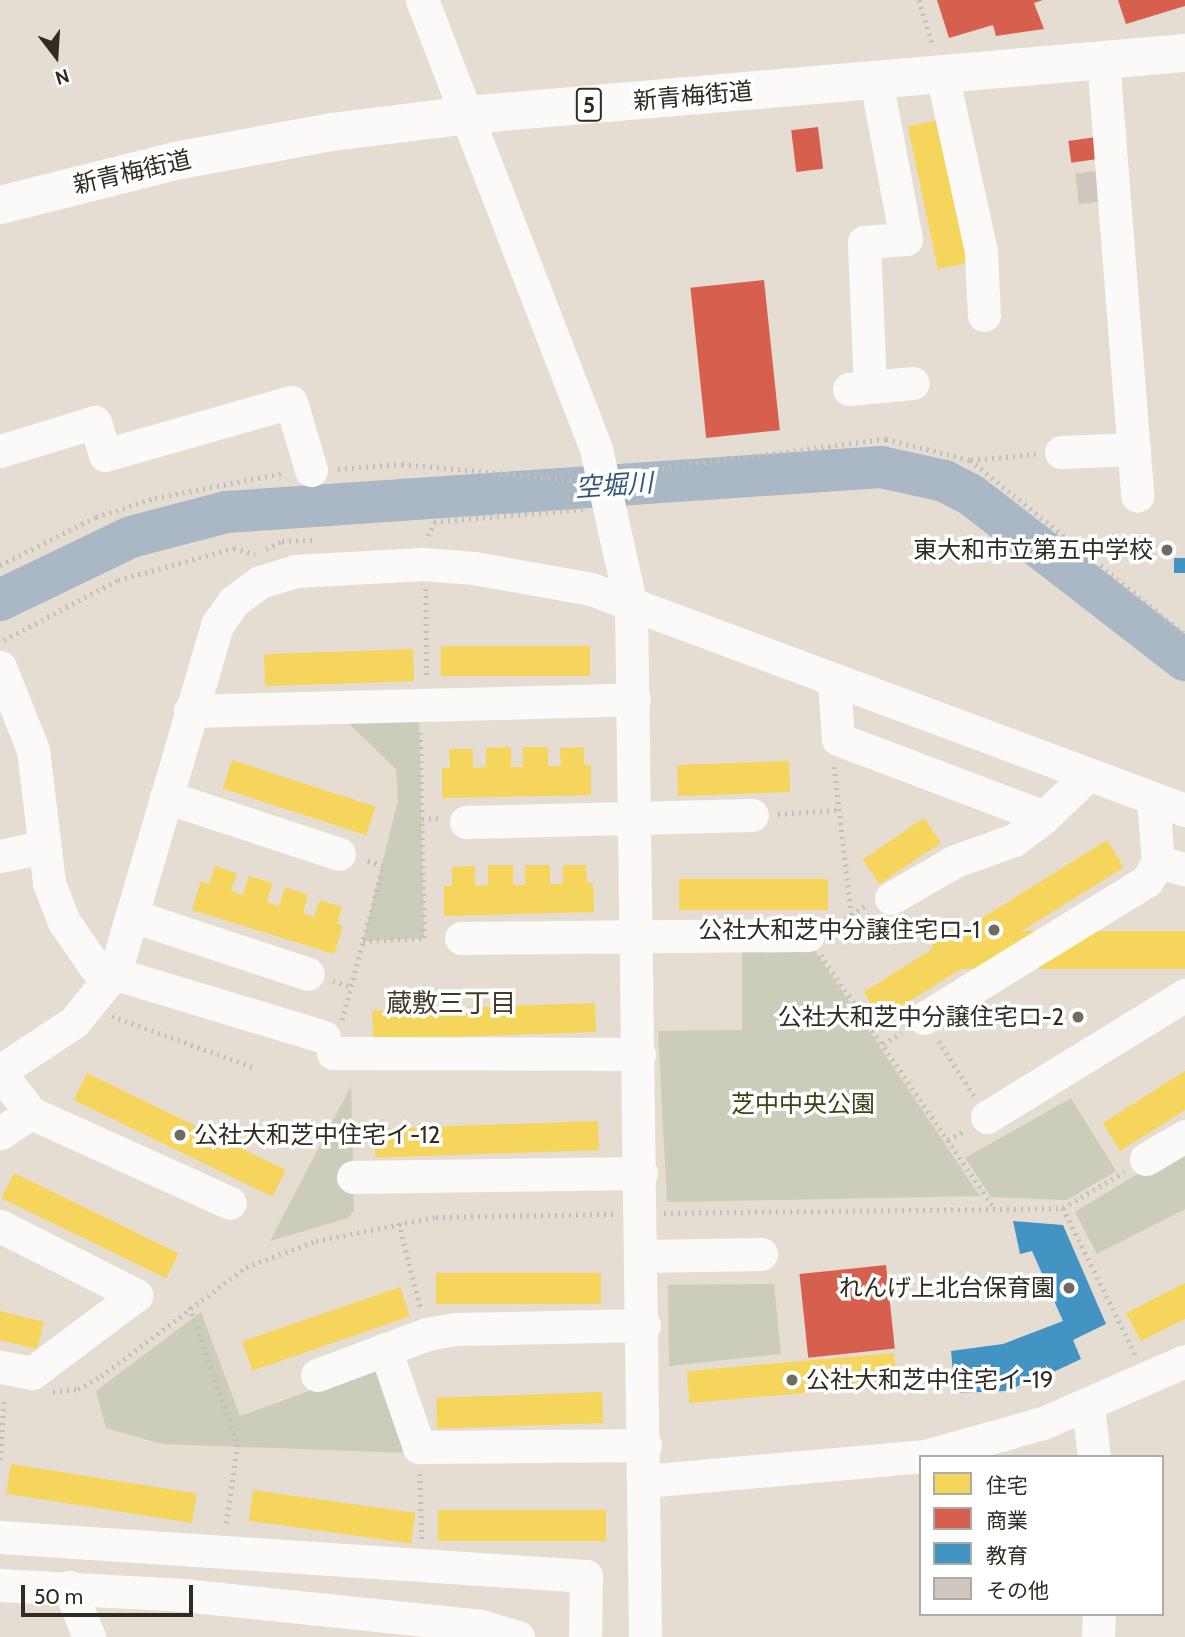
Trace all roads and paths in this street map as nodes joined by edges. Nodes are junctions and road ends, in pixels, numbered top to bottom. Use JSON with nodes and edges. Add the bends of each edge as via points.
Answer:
{"nodes":[{"id":1,"x":422,"y":0,"type":"edge"},
{"id":2,"x":919,"y":0,"type":"edge"},
{"id":3,"x":1185,"y":53,"type":"edge"},
{"id":4,"x":1103,"y":60,"type":"junction"},
{"id":5,"x":942,"y":74,"type":"junction"},
{"id":6,"x":876,"y":80,"type":"junction"},
{"id":7,"x":468,"y":116,"type":"junction"},
{"id":8,"x":0,"y":205,"type":"edge"},
{"id":9,"x":984,"y":315,"type":"dead end"},
{"id":10,"x":913,"y":383,"type":"dead end"},
{"id":11,"x":1134,"y":449,"type":"junction"},
{"id":12,"x":0,"y":451,"type":"edge"},
{"id":13,"x":1061,"y":452,"type":"joint"},
{"id":14,"x":970,"y":460,"type":"junction"},
{"id":15,"x":600,"y":467,"type":"junction"},
{"id":16,"x":311,"y":470,"type":"junction"},
{"id":17,"x":1137,"y":496,"type":"dead end"},
{"id":18,"x":0,"y":565,"type":"edge"},
{"id":19,"x":426,"y":581,"type":"dead end"},
{"id":20,"x":631,"y":606,"type":"junction"},
{"id":21,"x":1185,"y":634,"type":"edge"},
{"id":22,"x":0,"y":667,"type":"edge"},
{"id":23,"x":834,"y":681,"type":"junction"},
{"id":24,"x":634,"y":699,"type":"junction"},
{"id":25,"x":423,"y":705,"type":"junction"},
{"id":26,"x":9,"y":706,"type":"edge"},
{"id":27,"x":190,"y":711,"type":"junction"},
{"id":28,"x":838,"y":739,"type":"junction"},
{"id":29,"x":1088,"y":774,"type":"junction"},
{"id":30,"x":166,"y":797,"type":"junction"},
{"id":31,"x":1153,"y":799,"type":"junction"},
{"id":32,"x":837,"y":810,"type":"junction"},
{"id":33,"x":1185,"y":810,"type":"edge"},
{"id":34,"x":752,"y":815,"type":"joint"},
{"id":35,"x":1044,"y":817,"type":"junction"},
{"id":36,"x":636,"y":818,"type":"junction"},
{"id":37,"x":466,"y":822,"type":"dead end"},
{"id":38,"x":43,"y":847,"type":"junction"},
{"id":39,"x":339,"y":854,"type":"joint"},
{"id":40,"x":0,"y":856,"type":"edge"},
{"id":41,"x":1171,"y":866,"type":"edge"},
{"id":42,"x":891,"y":898,"type":"dead end"},
{"id":43,"x":134,"y":916,"type":"junction"},
{"id":44,"x":808,"y":935,"type":"junction"},
{"id":45,"x":637,"y":937,"type":"junction"},
{"id":46,"x":461,"y":938,"type":"dead end"},
{"id":47,"x":363,"y":941,"type":"junction"},
{"id":48,"x":115,"y":972,"type":"junction"},
{"id":49,"x":308,"y":974,"type":"dead end"},
{"id":50,"x":1185,"y":995,"type":"edge"},
{"id":51,"x":88,"y":1009,"type":"junction"},
{"id":52,"x":924,"y":1018,"type":"joint"},
{"id":53,"x":328,"y":1045,"type":"junction"},
{"id":54,"x":639,"y":1054,"type":"junction"},
{"id":55,"x":253,"y":1068,"type":"dead end"},
{"id":56,"x":0,"y":1072,"type":"edge"},
{"id":57,"x":31,"y":1113,"type":"junction"},
{"id":58,"x":987,"y":1117,"type":"joint"},
{"id":59,"x":0,"y":1133,"type":"edge"},
{"id":60,"x":1185,"y":1136,"type":"edge"},
{"id":61,"x":1146,"y":1159,"type":"joint"},
{"id":62,"x":642,"y":1173,"type":"junction"},
{"id":63,"x":353,"y":1177,"type":"dead end"},
{"id":64,"x":230,"y":1203,"type":"dead end"},
{"id":65,"x":1063,"y":1208,"type":"junction"},
{"id":66,"x":995,"y":1209,"type":"junction"},
{"id":67,"x":642,"y":1213,"type":"junction"},
{"id":68,"x":399,"y":1223,"type":"junction"},
{"id":69,"x":0,"y":1226,"type":"edge"},
{"id":70,"x":761,"y":1254,"type":"dead end"},
{"id":71,"x":642,"y":1256,"type":"junction"},
{"id":72,"x":190,"y":1307,"type":"junction"},
{"id":73,"x":644,"y":1325,"type":"junction"},
{"id":74,"x":427,"y":1334,"type":"junction"},
{"id":75,"x":385,"y":1349,"type":"junction"},
{"id":76,"x":1185,"y":1361,"type":"edge"},
{"id":77,"x":1141,"y":1367,"type":"dead end"},
{"id":78,"x":317,"y":1376,"type":"dead end"},
{"id":79,"x":1,"y":1388,"type":"edge"},
{"id":80,"x":41,"y":1394,"type":"dead end"},
{"id":81,"x":17,"y":1397,"type":"dead end"},
{"id":82,"x":1088,"y":1406,"type":"junction"},
{"id":83,"x":645,"y":1445,"type":"junction"},
{"id":84,"x":419,"y":1447,"type":"junction"},
{"id":85,"x":929,"y":1455,"type":"edge"},
{"id":86,"x":1094,"y":1455,"type":"edge"},
{"id":87,"x":919,"y":1457,"type":"edge"},
{"id":88,"x":0,"y":1460,"type":"edge"},
{"id":89,"x":645,"y":1481,"type":"junction"},
{"id":90,"x":0,"y":1537,"type":"edge"},
{"id":91,"x":223,"y":1551,"type":"junction"},
{"id":92,"x":423,"y":1564,"type":"junction"},
{"id":93,"x":0,"y":1585,"type":"edge"},
{"id":94,"x":68,"y":1587,"type":"junction"},
{"id":95,"x":1099,"y":1616,"type":"edge"},
{"id":96,"x":89,"y":1637,"type":"edge"},
{"id":97,"x":518,"y":1637,"type":"edge"},
{"id":98,"x":585,"y":1637,"type":"edge"},
{"id":99,"x":645,"y":1637,"type":"edge"},
{"id":100,"x":1098,"y":1637,"type":"edge"}],
"edges":[{"from":1,"to":7,"type":"street"},
{"from":2,"to":5,"type":"path"},
{"from":3,"to":4,"type":"main road","name":"新青梅街道","number":"5"},
{"from":4,"to":5,"type":"main road","name":"新青梅街道","number":"5"},
{"from":4,"to":11,"type":"street"},
{"from":5,"to":6,"type":"main road","name":"新青梅街道","number":"5"},
{"from":5,"to":9,"type":"street","via":[[981,252]]},
{"from":6,"to":7,"type":"main road","name":"新青梅街道","number":"5"},
{"from":6,"to":10,"type":"street","via":[[906,239],[864,242],[859,388]]},
{"from":7,"to":8,"type":"main road","name":"新青梅街道","number":"5","via":[[332,132],[175,161]]},
{"from":7,"to":15,"type":"street"},
{"from":11,"to":13,"type":"street"},
{"from":11,"to":17,"type":"street"},
{"from":12,"to":16,"type":"street","via":[[95,422],[105,455],[291,402]]},
{"from":13,"to":14,"type":"path"},
{"from":14,"to":15,"type":"path","via":[[886,439]]},
{"from":14,"to":21,"type":"path"},
{"from":15,"to":16,"type":"path","via":[[402,464]]},
{"from":15,"to":20,"type":"street"},
{"from":16,"to":18,"type":"path","via":[[155,498],[96,517]]},
{"from":19,"to":25,"type":"path"},
{"from":20,"to":23,"type":"street"},
{"from":20,"to":24,"type":"street"},
{"from":20,"to":27,"type":"street","via":[[591,589],[474,568],[368,564],[295,571],[260,582],[234,601],[207,650]]},
{"from":22,"to":26,"type":"street"},
{"from":23,"to":28,"type":"street"},
{"from":23,"to":29,"type":"street"},
{"from":24,"to":25,"type":"street"},
{"from":24,"to":36,"type":"street"},
{"from":25,"to":27,"type":"street"},
{"from":25,"to":47,"type":"path","via":[[424,939]]},
{"from":26,"to":38,"type":"street","via":[[33,750]]},
{"from":27,"to":30,"type":"street"},
{"from":28,"to":32,"type":"path","via":[[833,752]]},
{"from":28,"to":35,"type":"street"},
{"from":29,"to":31,"type":"street"},
{"from":29,"to":35,"type":"street"},
{"from":30,"to":39,"type":"street"},
{"from":30,"to":43,"type":"street"},
{"from":31,"to":33,"type":"street"},
{"from":31,"to":41,"type":"street"},
{"from":32,"to":34,"type":"path"},
{"from":32,"to":44,"type":"path","via":[[850,915]]},
{"from":34,"to":36,"type":"street"},
{"from":35,"to":42,"type":"street","via":[[1014,840],[955,861]]},
{"from":36,"to":37,"type":"street"},
{"from":36,"to":45,"type":"street"},
{"from":38,"to":40,"type":"street"},
{"from":38,"to":48,"type":"street","via":[[64,922],[96,968]]},
{"from":39,"to":47,"type":"path","via":[[383,866]]},
{"from":41,"to":52,"type":"street"},
{"from":43,"to":48,"type":"street"},
{"from":43,"to":49,"type":"street"},
{"from":44,"to":45,"type":"street"},
{"from":44,"to":66,"type":"path"},
{"from":45,"to":46,"type":"street"},
{"from":45,"to":54,"type":"street"},
{"from":47,"to":53,"type":"path"},
{"from":48,"to":51,"type":"street"},
{"from":48,"to":53,"type":"street"},
{"from":50,"to":58,"type":"street"},
{"from":51,"to":55,"type":"path"},
{"from":51,"to":56,"type":"street"},
{"from":52,"to":58,"type":"path"},
{"from":53,"to":54,"type":"street"},
{"from":54,"to":62,"type":"street"},
{"from":56,"to":57,"type":"street"},
{"from":57,"to":59,"type":"street"},
{"from":57,"to":64,"type":"street"},
{"from":60,"to":61,"type":"street"},
{"from":61,"to":65,"type":"path"},
{"from":62,"to":63,"type":"street"},
{"from":62,"to":67,"type":"street"},
{"from":65,"to":66,"type":"path"},
{"from":65,"to":77,"type":"path"},
{"from":66,"to":67,"type":"path"},
{"from":67,"to":68,"type":"path","via":[[436,1217]]},
{"from":67,"to":71,"type":"street"},
{"from":68,"to":72,"type":"path","via":[[316,1241],[246,1267]]},
{"from":68,"to":74,"type":"path"},
{"from":69,"to":79,"type":"street","via":[[136,1295],[32,1373]]},
{"from":70,"to":71,"type":"street"},
{"from":71,"to":73,"type":"street"},
{"from":72,"to":80,"type":"path","via":[[101,1376],[78,1389]]},
{"from":72,"to":91,"type":"path","via":[[238,1445]]},
{"from":73,"to":74,"type":"street","via":[[456,1329]]},
{"from":73,"to":83,"type":"street"},
{"from":74,"to":75,"type":"street"},
{"from":75,"to":78,"type":"street"},
{"from":75,"to":84,"type":"street"},
{"from":76,"to":82,"type":"street"},
{"from":79,"to":81,"type":"path"},
{"from":79,"to":88,"type":"path"},
{"from":82,"to":85,"type":"street"},
{"from":82,"to":86,"type":"street"},
{"from":83,"to":84,"type":"street"},
{"from":83,"to":89,"type":"street"},
{"from":84,"to":92,"type":"path"},
{"from":87,"to":89,"type":"street"},
{"from":89,"to":99,"type":"street"},
{"from":90,"to":91,"type":"street"},
{"from":91,"to":92,"type":"street"},
{"from":92,"to":98,"type":"street","via":[[586,1576]]},
{"from":93,"to":94,"type":"street"},
{"from":94,"to":96,"type":"street"},
{"from":94,"to":97,"type":"street","via":[[481,1626]]},
{"from":95,"to":100,"type":"street"}]}
